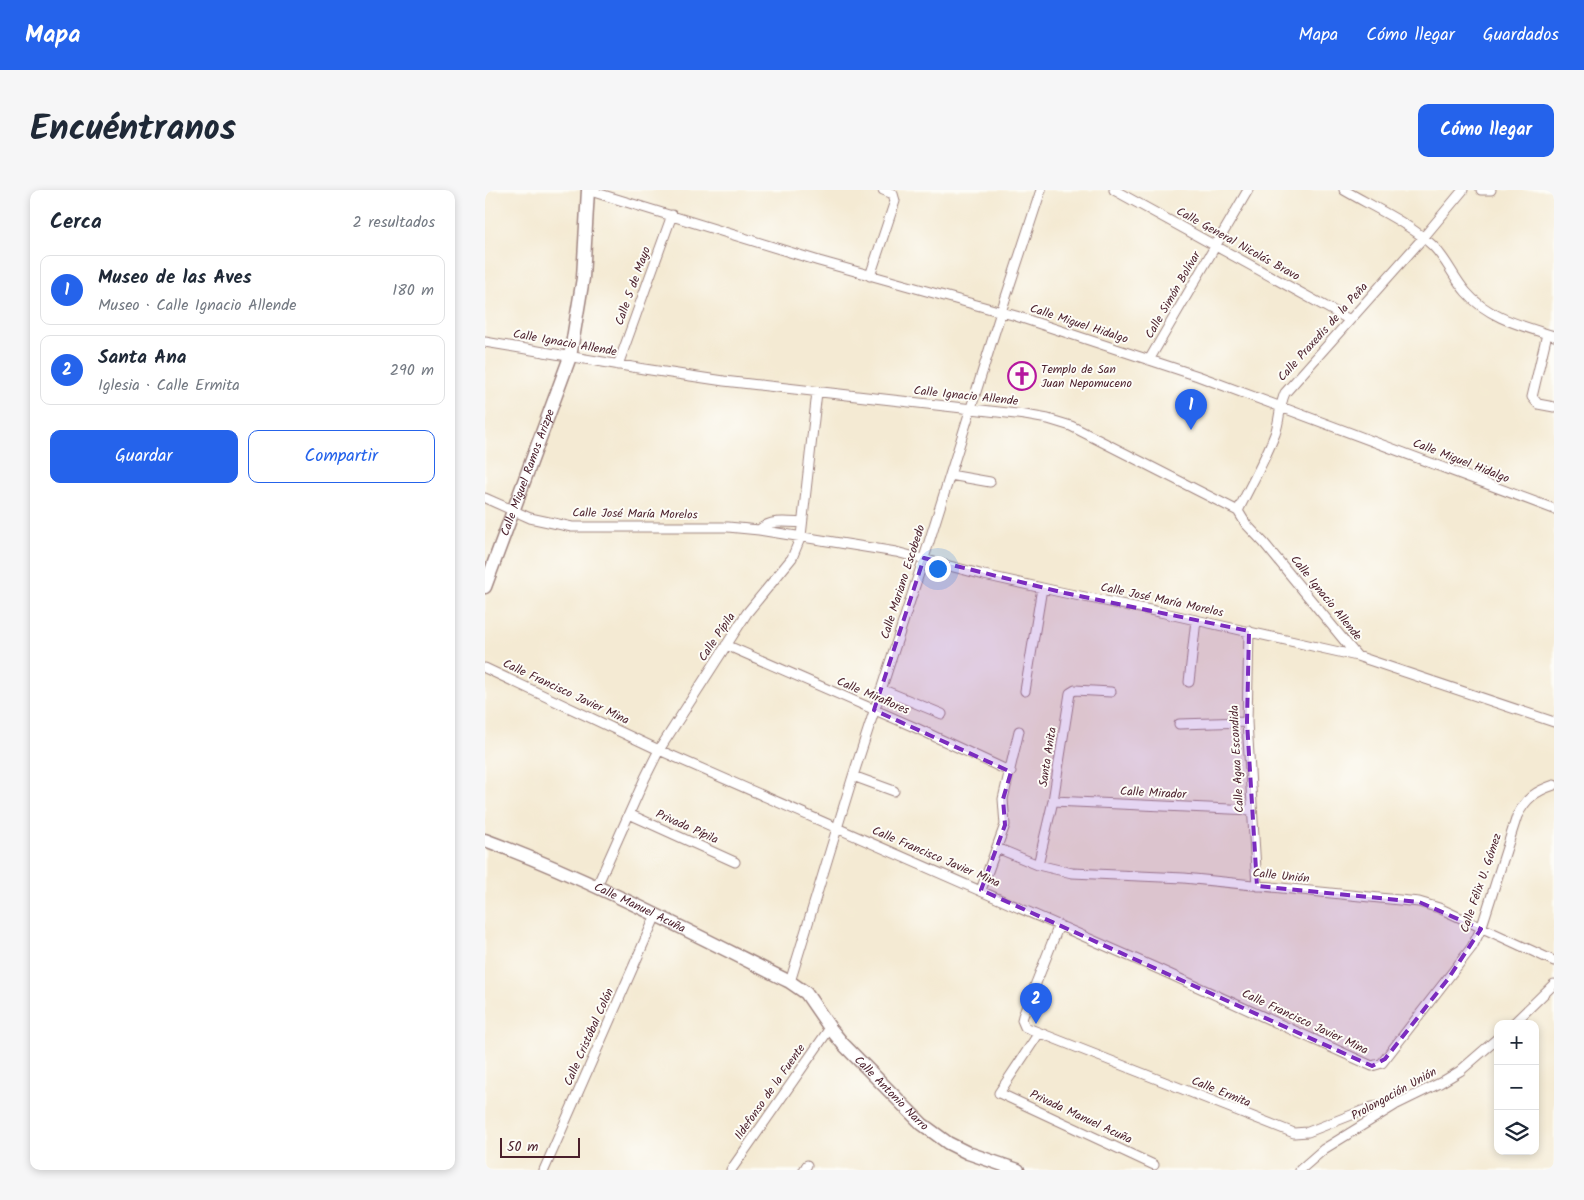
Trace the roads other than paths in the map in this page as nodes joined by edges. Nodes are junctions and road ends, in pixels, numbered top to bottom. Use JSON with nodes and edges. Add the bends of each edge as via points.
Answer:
{"nodes":[{"id":1,"x":588,"y":190,"type":"edge"},
{"id":2,"x":883,"y":190,"type":"edge"},
{"id":3,"x":1041,"y":190,"type":"edge"},
{"id":4,"x":1114,"y":190,"type":"edge"},
{"id":5,"x":1248,"y":190,"type":"edge"},
{"id":6,"x":1344,"y":190,"type":"edge"},
{"id":7,"x":1463,"y":190,"type":"edge"},
{"id":8,"x":1481,"y":190,"type":"edge"},
{"id":9,"x":1491,"y":190,"type":"edge"},
{"id":10,"x":671,"y":215,"type":"junction"},
{"id":11,"x":1423,"y":238,"type":"junction"},
{"id":12,"x":1217,"y":246,"type":"junction"},
{"id":13,"x":869,"y":276,"type":"junction"},
{"id":14,"x":1001,"y":312,"type":"junction"},
{"id":15,"x":1351,"y":320,"type":"junction"},
{"id":16,"x":1551,"y":335,"type":"edge"},
{"id":17,"x":485,"y":342,"type":"edge"},
{"id":18,"x":570,"y":357,"type":"junction"},
{"id":19,"x":1149,"y":360,"type":"junction"},
{"id":20,"x":618,"y":365,"type":"junction"},
{"id":21,"x":817,"y":392,"type":"junction"},
{"id":22,"x":1281,"y":405,"type":"junction"},
{"id":23,"x":1554,"y":407,"type":"edge"},
{"id":24,"x":971,"y":409,"type":"junction"},
{"id":25,"x":950,"y":475,"type":"junction"},
{"id":26,"x":990,"y":482,"type":"dead end"},
{"id":27,"x":485,"y":498,"type":"edge"},
{"id":28,"x":1554,"y":509,"type":"edge"},
{"id":29,"x":1238,"y":511,"type":"junction"},
{"id":30,"x":513,"y":512,"type":"junction"},
{"id":31,"x":802,"y":523,"type":"junction"},
{"id":32,"x":759,"y":530,"type":"junction"},
{"id":33,"x":801,"y":536,"type":"junction"},
{"id":34,"x":924,"y":558,"type":"junction"},
{"id":35,"x":485,"y":587,"type":"edge"},
{"id":36,"x":1043,"y":588,"type":"junction"},
{"id":37,"x":1196,"y":620,"type":"junction"},
{"id":38,"x":1249,"y":631,"type":"junction"},
{"id":39,"x":725,"y":645,"type":"junction"},
{"id":40,"x":1357,"y":656,"type":"junction"},
{"id":41,"x":485,"y":668,"type":"edge"},
{"id":42,"x":1189,"y":682,"type":"dead end"},
{"id":43,"x":881,"y":689,"type":"junction"},
{"id":44,"x":1025,"y":692,"type":"dead end"},
{"id":45,"x":1111,"y":692,"type":"dead end"},
{"id":46,"x":874,"y":710,"type":"junction"},
{"id":47,"x":941,"y":714,"type":"dead end"},
{"id":48,"x":1247,"y":722,"type":"junction"},
{"id":49,"x":1554,"y":722,"type":"edge"},
{"id":50,"x":1179,"y":724,"type":"dead end"},
{"id":51,"x":1019,"y":731,"type":"dead end"},
{"id":52,"x":659,"y":750,"type":"junction"},
{"id":53,"x":1011,"y":772,"type":"junction"},
{"id":54,"x":853,"y":776,"type":"junction"},
{"id":55,"x":1554,"y":785,"type":"edge"},
{"id":56,"x":894,"y":791,"type":"dead end"},
{"id":57,"x":1053,"y":801,"type":"junction"},
{"id":58,"x":1252,"y":810,"type":"junction"},
{"id":59,"x":629,"y":814,"type":"junction"},
{"id":60,"x":837,"y":828,"type":"junction"},
{"id":61,"x":485,"y":840,"type":"edge"},
{"id":62,"x":997,"y":848,"type":"junction"},
{"id":63,"x":735,"y":862,"type":"dead end"},
{"id":64,"x":1038,"y":865,"type":"junction"},
{"id":65,"x":597,"y":886,"type":"junction"},
{"id":66,"x":1257,"y":886,"type":"junction"},
{"id":67,"x":981,"y":890,"type":"junction"},
{"id":68,"x":656,"y":915,"type":"junction"},
{"id":69,"x":1059,"y":925,"type":"junction"},
{"id":70,"x":1481,"y":928,"type":"junction"},
{"id":71,"x":1554,"y":961,"type":"edge"},
{"id":72,"x":791,"y":982,"type":"junction"},
{"id":73,"x":1554,"y":984,"type":"edge"},
{"id":74,"x":1517,"y":1020,"type":"edge"},
{"id":75,"x":830,"y":1028,"type":"junction"},
{"id":76,"x":1039,"y":1033,"type":"junction"},
{"id":77,"x":1494,"y":1041,"type":"edge"},
{"id":78,"x":1377,"y":1065,"type":"joint"},
{"id":79,"x":1397,"y":1104,"type":"junction"},
{"id":80,"x":1154,"y":1165,"type":"dead end"},
{"id":81,"x":545,"y":1170,"type":"edge"},
{"id":82,"x":731,"y":1170,"type":"edge"},
{"id":83,"x":1018,"y":1170,"type":"edge"},
{"id":84,"x":1300,"y":1170,"type":"edge"}],
"edges":[{"from":1,"to":10,"type":"street","name":"Calle Miguel Hidalgo"},
{"from":1,"to":18,"type":"main road","name":"Calle Miguel Ramos Arizpe","via":[[583,278]]},
{"from":2,"to":13,"type":"street","via":[[893,194],[895,201]]},
{"from":3,"to":14,"type":"street","name":"Calle Mariano Escobedo"},
{"from":4,"to":12,"type":"street","name":"Calle General Nicolás Bravo"},
{"from":5,"to":12,"type":"street","name":"Calle Simón Bolívar"},
{"from":6,"to":11,"type":"street"},
{"from":7,"to":11,"type":"street","name":"Calle Praxedis de la Peña"},
{"from":8,"to":9,"type":"street"},
{"from":10,"to":13,"type":"street","name":"Calle Miguel Hidalgo"},
{"from":10,"to":20,"type":"street","name":"Calle 5 de Mayo"},
{"from":11,"to":15,"type":"street","name":"Calle Praxedis de la Peña"},
{"from":11,"to":16,"type":"street","via":[[1433,246],[1475,302],[1498,317]]},
{"from":12,"to":15,"type":"street","name":"Calle General Nicolás Bravo"},
{"from":12,"to":19,"type":"street","name":"Calle Simón Bolívar"},
{"from":13,"to":14,"type":"street","name":"Calle Miguel Hidalgo"},
{"from":14,"to":19,"type":"street","name":"Calle Miguel Hidalgo"},
{"from":14,"to":24,"type":"street","name":"Calle Mariano Escobedo"},
{"from":15,"to":22,"type":"street","name":"Calle Praxedis de la Peña","via":[[1289,388]]},
{"from":16,"to":23,"type":"street","via":[[1533,397],[1538,404]]},
{"from":17,"to":18,"type":"street","name":"Calle Ignacio Allende"},
{"from":18,"to":20,"type":"street","name":"Calle Ignacio Allende"},
{"from":18,"to":30,"type":"main road","name":"Calle Miguel Ramos Arizpe"},
{"from":19,"to":22,"type":"street","name":"Calle Miguel Hidalgo"},
{"from":20,"to":21,"type":"street","name":"Calle Ignacio Allende"},
{"from":21,"to":24,"type":"street","name":"Calle Ignacio Allende"},
{"from":21,"to":31,"type":"street","name":"Calle Pípila"},
{"from":22,"to":28,"type":"street","name":"Calle Miguel Hidalgo"},
{"from":22,"to":29,"type":"street","name":"Calle Praxedis de la Peña","via":[[1274,436]]},
{"from":24,"to":25,"type":"street","name":"Calle Mariano Escobedo"},
{"from":24,"to":29,"type":"street","name":"Calle Ignacio Allende","via":[[1048,418],[1065,424]]},
{"from":25,"to":26,"type":"street"},
{"from":25,"to":34,"type":"street","name":"Calle Mariano Escobedo"},
{"from":27,"to":30,"type":"street","name":"Calle José María Morelos"},
{"from":29,"to":40,"type":"street","name":"Calle Ignacio Allende"},
{"from":30,"to":32,"type":"street","name":"Calle José María Morelos","via":[[572,527]]},
{"from":30,"to":35,"type":"main road","name":"Calle Miguel Ramos Arizpe"},
{"from":31,"to":32,"type":"street","name":"Calle José María Morelos","via":[[766,524]]},
{"from":31,"to":33,"type":"street","name":"Calle Pípila"},
{"from":32,"to":33,"type":"street","name":"Calle José María Morelos"},
{"from":33,"to":34,"type":"street","name":"Calle José María Morelos"},
{"from":33,"to":39,"type":"street","name":"Calle Pípila","via":[[792,558]]},
{"from":34,"to":36,"type":"street","name":"Calle José María Morelos"},
{"from":34,"to":43,"type":"street","name":"Calle Mariano Escobedo"},
{"from":36,"to":37,"type":"street","name":"Calle José María Morelos"},
{"from":36,"to":44,"type":"street"},
{"from":37,"to":38,"type":"street","name":"Calle José María Morelos"},
{"from":37,"to":42,"type":"street"},
{"from":38,"to":40,"type":"street","name":"Calle José María Morelos"},
{"from":38,"to":48,"type":"street","name":"Calle Agua Escondida"},
{"from":39,"to":46,"type":"street","name":"Calle Miraflores"},
{"from":39,"to":52,"type":"street","name":"Calle Pípila"},
{"from":40,"to":49,"type":"street","name":"Calle José María Morelos"},
{"from":41,"to":52,"type":"street","name":"Calle Francisco Javier Mina"},
{"from":43,"to":46,"type":"street","name":"Calle Mariano Escobedo"},
{"from":43,"to":47,"type":"street"},
{"from":45,"to":57,"type":"street","name":"Santa Anita","via":[[1075,690],[1070,693]]},
{"from":46,"to":53,"type":"street","name":"Calle Miraflores"},
{"from":46,"to":54,"type":"street","name":"Calle Mariano Escobedo"},
{"from":48,"to":50,"type":"street"},
{"from":48,"to":58,"type":"street","name":"Calle Agua Escondida"},
{"from":51,"to":53,"type":"street"},
{"from":52,"to":59,"type":"street","name":"Calle Pípila"},
{"from":52,"to":60,"type":"street","name":"Calle Francisco Javier Mina"},
{"from":53,"to":62,"type":"street","via":[[1003,800],[1005,825]]},
{"from":54,"to":56,"type":"street"},
{"from":54,"to":60,"type":"street","name":"Calle Mariano Escobedo"},
{"from":55,"to":70,"type":"street","name":"Calle Félix U. Gómez","via":[[1534,793],[1522,805]]},
{"from":57,"to":58,"type":"street","name":"Calle Mirador"},
{"from":57,"to":64,"type":"street","name":"Santa Anita"},
{"from":58,"to":66,"type":"street","name":"Calle Agua Escondida"},
{"from":59,"to":63,"type":"street","name":"Privada Pípila"},
{"from":59,"to":65,"type":"street","name":"Calle Pípila"},
{"from":60,"to":67,"type":"street","name":"Calle Francisco Javier Mina"},
{"from":60,"to":72,"type":"street","name":"Calle Mariano Escobedo"},
{"from":61,"to":65,"type":"main road","name":"Calle Manuel Acuña"},
{"from":62,"to":64,"type":"street","name":"Calle Unión"},
{"from":62,"to":67,"type":"street"},
{"from":64,"to":66,"type":"street","name":"Calle Unión","via":[[1072,873],[1165,876]]},
{"from":65,"to":68,"type":"main road","name":"Calle Manuel Acuña"},
{"from":66,"to":70,"type":"street","name":"Calle Unión","via":[[1419,902]]},
{"from":67,"to":69,"type":"street","name":"Calle Francisco Javier Mina"},
{"from":68,"to":72,"type":"main road","name":"Calle Manuel Acuña"},
{"from":68,"to":81,"type":"street","name":"Calle Cristóbal Colón"},
{"from":69,"to":76,"type":"street","name":"Calle Ermita","via":[[1022,1020],[1025,1028]]},
{"from":69,"to":78,"type":"street","name":"Calle Francisco Javier Mina","via":[[1366,1064]]},
{"from":70,"to":71,"type":"street","name":"Calle Unión"},
{"from":70,"to":78,"type":"street","name":"Calle Félix U. Gómez","via":[[1448,979],[1382,1063]]},
{"from":72,"to":75,"type":"main road","name":"Calle Antonio Narro","via":[[806,993]]},
{"from":73,"to":74,"type":"street"},
{"from":75,"to":82,"type":"street","name":"Ildefonso de la Fuente"},
{"from":75,"to":83,"type":"main road","name":"Calle Antonio Narro","via":[[922,1124],[968,1153]]},
{"from":76,"to":79,"type":"street","name":"Calle Ermita","via":[[1294,1133],[1308,1132],[1371,1107]]},
{"from":76,"to":80,"type":"street","name":"Privada Manuel Acuña","via":[[999,1093]]},
{"from":77,"to":79,"type":"street","name":"Prolongación Unión","via":[[1440,1084]]},
{"from":79,"to":84,"type":"street","name":"Prolongación Unión","via":[[1324,1149]]}]}
